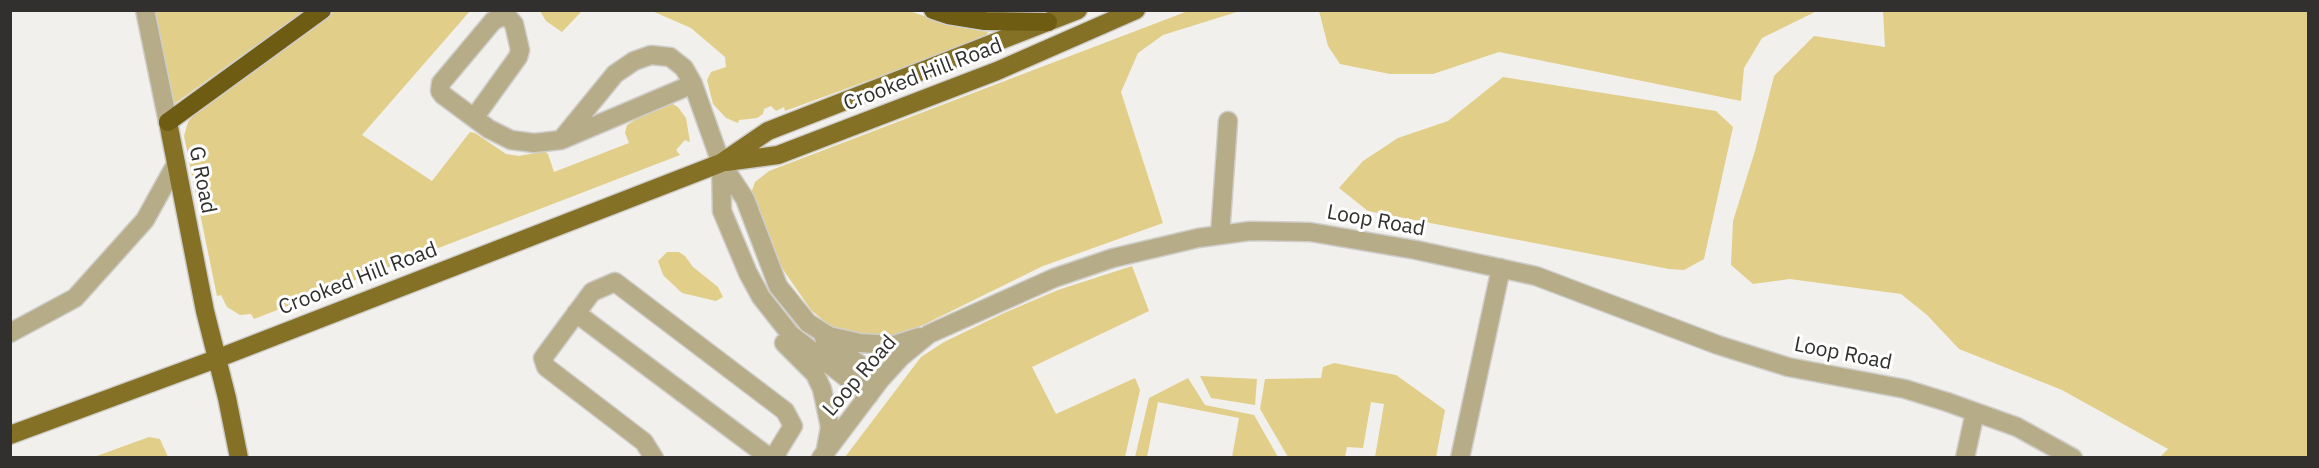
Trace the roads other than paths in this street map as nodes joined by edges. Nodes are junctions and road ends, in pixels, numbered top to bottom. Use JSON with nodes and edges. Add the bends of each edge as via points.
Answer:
{"nodes":[{"id":1,"x":145,"y":10,"type":"edge"},
{"id":2,"x":322,"y":10,"type":"edge"},
{"id":3,"x":933,"y":10,"type":"edge"},
{"id":4,"x":1078,"y":10,"type":"edge"},
{"id":5,"x":1137,"y":10,"type":"edge"},
{"id":6,"x":1048,"y":22,"type":"junction"},
{"id":7,"x":693,"y":84,"type":"junction"},
{"id":8,"x":474,"y":118,"type":"junction"},
{"id":9,"x":1228,"y":121,"type":"dead end"},
{"id":10,"x":168,"y":122,"type":"junction"},
{"id":11,"x":561,"y":140,"type":"junction"},
{"id":12,"x":721,"y":163,"type":"junction"},
{"id":13,"x":176,"y":164,"type":"junction"},
{"id":14,"x":1220,"y":235,"type":"junction"},
{"id":15,"x":1501,"y":268,"type":"junction"},
{"id":16,"x":769,"y":309,"type":"junction"},
{"id":17,"x":576,"y":313,"type":"junction"},
{"id":18,"x":808,"y":323,"type":"junction"},
{"id":19,"x":10,"y":333,"type":"edge"},
{"id":20,"x":929,"y":334,"type":"junction"},
{"id":21,"x":216,"y":359,"type":"junction"},
{"id":22,"x":874,"y":388,"type":"junction"},
{"id":23,"x":1975,"y":412,"type":"junction"},
{"id":24,"x":10,"y":435,"type":"edge"},
{"id":25,"x":823,"y":455,"type":"edge"},
{"id":26,"x":1464,"y":457,"type":"edge"},
{"id":27,"x":239,"y":458,"type":"edge"},
{"id":28,"x":654,"y":458,"type":"edge"},
{"id":29,"x":770,"y":458,"type":"edge"},
{"id":30,"x":777,"y":458,"type":"edge"},
{"id":31,"x":1965,"y":458,"type":"edge"},
{"id":32,"x":2073,"y":458,"type":"edge"}],
"edges":[{"from":1,"to":10,"type":"street","name":"G Road"},
{"from":2,"to":10,"type":"highway"},
{"from":3,"to":6,"type":"highway","via":[[985,21]]},
{"from":4,"to":6,"type":"main road","name":"Crooked Hill Road"},
{"from":5,"to":12,"type":"main road","name":"Crooked Hill Road","via":[[778,155]]},
{"from":6,"to":12,"type":"main road","name":"Crooked Hill Road","via":[[768,131]]},
{"from":7,"to":11,"type":"street"},
{"from":7,"to":11,"type":"street","via":[[684,68],[670,57],[651,55],[634,61],[615,74]]},
{"from":7,"to":12,"type":"street"},
{"from":8,"to":8,"type":"street","via":[[443,95],[441,83],[493,21],[508,17],[519,43],[518,57]]},
{"from":8,"to":11,"type":"street","via":[[511,140]]},
{"from":9,"to":14,"type":"street"},
{"from":10,"to":13,"type":"main road","name":"G Road"},
{"from":12,"to":16,"type":"street","via":[[722,211],[748,273]]},
{"from":12,"to":18,"type":"street","via":[[745,199],[778,286]]},
{"from":12,"to":21,"type":"main road","name":"Crooked Hill Road"},
{"from":13,"to":19,"type":"street","via":[[145,220],[75,298]]},
{"from":13,"to":21,"type":"main road","name":"G Road"},
{"from":14,"to":15,"type":"street","name":"Loop Road","via":[[1310,232]]},
{"from":14,"to":20,"type":"street","name":"Loop Road","via":[[1113,258],[1054,278]]},
{"from":15,"to":23,"type":"street","name":"Loop Road","via":[[1536,276],[1718,345],[1788,367],[1905,389]]},
{"from":15,"to":26,"type":"street"},
{"from":16,"to":22,"type":"street","via":[[802,345]]},
{"from":16,"to":25,"type":"street","via":[[779,338],[815,374],[822,389],[830,427]]},
{"from":17,"to":28,"type":"street","via":[[543,358],[546,367],[644,442]]},
{"from":17,"to":29,"type":"street"},
{"from":17,"to":30,"type":"street","via":[[592,292],[615,282],[785,411],[793,426]]},
{"from":18,"to":20,"type":"street","via":[[828,336],[860,343],[894,345]]},
{"from":18,"to":22,"type":"street"},
{"from":20,"to":22,"type":"street","name":"Loop Road","via":[[901,357]]},
{"from":21,"to":24,"type":"main road","name":"Crooked Hill Road"},
{"from":21,"to":27,"type":"main road","name":"G Road"},
{"from":22,"to":25,"type":"street","name":"Loop Road"},
{"from":23,"to":31,"type":"street"},
{"from":23,"to":32,"type":"street","name":"Loop Road","via":[[2017,427]]}]}
